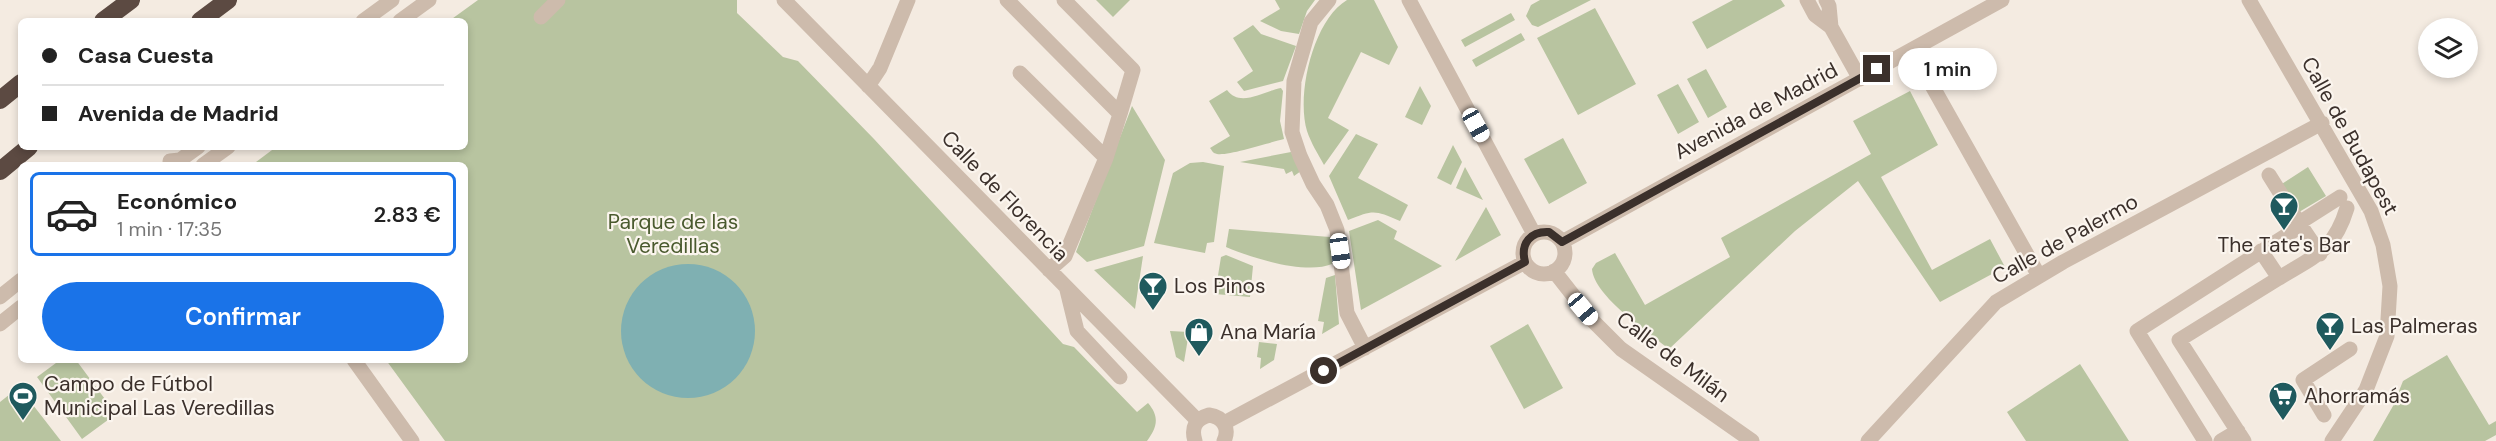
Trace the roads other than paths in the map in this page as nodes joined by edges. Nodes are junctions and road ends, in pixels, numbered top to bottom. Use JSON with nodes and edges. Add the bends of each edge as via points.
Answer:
{"nodes":[{"id":1,"x":131,"y":0,"type":"edge"},
{"id":2,"x":228,"y":0,"type":"edge"},
{"id":3,"x":392,"y":0,"type":"edge"},
{"id":4,"x":429,"y":0,"type":"edge"},
{"id":5,"x":558,"y":0,"type":"edge"},
{"id":6,"x":784,"y":0,"type":"edge"},
{"id":7,"x":908,"y":0,"type":"edge"},
{"id":8,"x":1007,"y":0,"type":"edge"},
{"id":9,"x":1064,"y":0,"type":"edge"},
{"id":10,"x":1329,"y":0,"type":"edge"},
{"id":11,"x":1409,"y":0,"type":"edge"},
{"id":12,"x":1807,"y":0,"type":"edge"},
{"id":13,"x":1826,"y":0,"type":"edge"},
{"id":14,"x":2002,"y":0,"type":"edge"},
{"id":15,"x":2249,"y":0,"type":"edge"},
{"id":16,"x":541,"y":17,"type":"dead end"},
{"id":17,"x":107,"y":18,"type":"edge"},
{"id":18,"x":204,"y":18,"type":"edge"},
{"id":19,"x":367,"y":18,"type":"edge"},
{"id":20,"x":404,"y":18,"type":"edge"},
{"id":21,"x":1831,"y":27,"type":"junction"},
{"id":22,"x":1912,"y":50,"type":"junction"},
{"id":23,"x":1020,"y":73,"type":"dead end"},
{"id":24,"x":1860,"y":79,"type":"junction"},
{"id":25,"x":18,"y":85,"type":"edge"},
{"id":26,"x":868,"y":86,"type":"junction"},
{"id":27,"x":0,"y":100,"type":"edge"},
{"id":28,"x":1120,"y":114,"type":"junction"},
{"id":29,"x":2322,"y":123,"type":"junction"},
{"id":30,"x":25,"y":150,"type":"edge"},
{"id":31,"x":186,"y":150,"type":"edge"},
{"id":32,"x":195,"y":150,"type":"edge"},
{"id":33,"x":224,"y":150,"type":"edge"},
{"id":34,"x":1106,"y":158,"type":"junction"},
{"id":35,"x":168,"y":162,"type":"edge"},
{"id":36,"x":171,"y":162,"type":"edge"},
{"id":37,"x":210,"y":162,"type":"edge"},
{"id":38,"x":0,"y":171,"type":"edge"},
{"id":39,"x":2269,"y":175,"type":"dead end"},
{"id":40,"x":2300,"y":224,"type":"junction"},
{"id":41,"x":1534,"y":234,"type":"junction"},
{"id":42,"x":1562,"y":242,"type":"junction"},
{"id":43,"x":2261,"y":251,"type":"junction"},
{"id":44,"x":2320,"y":254,"type":"junction"},
{"id":45,"x":1525,"y":262,"type":"junction"},
{"id":46,"x":1049,"y":270,"type":"junction"},
{"id":47,"x":1554,"y":271,"type":"junction"},
{"id":48,"x":2039,"y":276,"type":"junction"},
{"id":49,"x":2279,"y":278,"type":"junction"},
{"id":50,"x":18,"y":282,"type":"edge"},
{"id":51,"x":1067,"y":290,"type":"junction"},
{"id":52,"x":0,"y":297,"type":"edge"},
{"id":53,"x":18,"y":309,"type":"edge"},
{"id":54,"x":0,"y":324,"type":"edge"},
{"id":55,"x":1365,"y":348,"type":"junction"},
{"id":56,"x":2350,"y":349,"type":"dead end"},
{"id":57,"x":356,"y":363,"type":"edge"},
{"id":58,"x":1120,"y":377,"type":"dead end"},
{"id":59,"x":2324,"y":415,"type":"dead end"},
{"id":60,"x":1197,"y":420,"type":"junction"},
{"id":61,"x":1224,"y":423,"type":"junction"},
{"id":62,"x":2241,"y":436,"type":"edge"},
{"id":63,"x":2337,"y":438,"type":"edge"},
{"id":64,"x":412,"y":441,"type":"edge"},
{"id":65,"x":1195,"y":441,"type":"edge"},
{"id":66,"x":1224,"y":441,"type":"edge"},
{"id":67,"x":1752,"y":441,"type":"edge"},
{"id":68,"x":1868,"y":441,"type":"edge"},
{"id":69,"x":2205,"y":441,"type":"edge"},
{"id":70,"x":2222,"y":441,"type":"edge"}],
"edges":[{"from":1,"to":17,"type":"highway"},
{"from":2,"to":18,"type":"highway"},
{"from":3,"to":19,"type":"street"},
{"from":4,"to":20,"type":"street"},
{"from":5,"to":16,"type":"street"},
{"from":6,"to":26,"type":"street","name":"Calle de Florencia"},
{"from":7,"to":26,"type":"street","via":[[880,68]]},
{"from":8,"to":28,"type":"street"},
{"from":9,"to":28,"type":"street","via":[[1133,70]]},
{"from":10,"to":55,"type":"street","via":[[1311,22],[1294,81],[1292,132],[1337,230],[1347,313]]},
{"from":11,"to":41,"type":"street"},
{"from":12,"to":21,"type":"street","via":[[1815,15]]},
{"from":13,"to":21,"type":"street"},
{"from":14,"to":22,"type":"street","name":"Avenida de Madrid"},
{"from":15,"to":29,"type":"street","name":"Calle de Budapest"},
{"from":21,"to":24,"type":"street"},
{"from":22,"to":24,"type":"street","name":"Avenida de Madrid"},
{"from":22,"to":48,"type":"street"},
{"from":23,"to":34,"type":"street"},
{"from":24,"to":42,"type":"street","name":"Avenida de Madrid"},
{"from":25,"to":27,"type":"highway"},
{"from":26,"to":46,"type":"street","name":"Calle de Florencia"},
{"from":28,"to":34,"type":"street"},
{"from":29,"to":48,"type":"street","name":"Calle de Palermo"},
{"from":29,"to":63,"type":"street","name":"Calle de Budapest","via":[[2371,211],[2383,244],[2390,286],[2387,336],[2366,390]]},
{"from":30,"to":38,"type":"highway"},
{"from":31,"to":35,"type":"street"},
{"from":32,"to":36,"type":"street"},
{"from":33,"to":37,"type":"street"},
{"from":34,"to":46,"type":"street","via":[[1065,256]]},
{"from":39,"to":40,"type":"street"},
{"from":40,"to":43,"type":"street"},
{"from":40,"to":44,"type":"street"},
{"from":40,"to":44,"type":"street","via":[[2344,202],[2338,232]]},
{"from":41,"to":42,"type":"street","via":[[1549,232]]},
{"from":41,"to":45,"type":"street","via":[[1524,246]]},
{"from":42,"to":47,"type":"street","via":[[1564,258]]},
{"from":43,"to":49,"type":"street"},
{"from":43,"to":69,"type":"street","via":[[2137,331]]},
{"from":44,"to":49,"type":"street"},
{"from":45,"to":47,"type":"street","via":[[1538,273]]},
{"from":45,"to":55,"type":"street"},
{"from":46,"to":51,"type":"street","name":"Calle de Florencia"},
{"from":47,"to":67,"type":"street","name":"Calle de Milán","via":[[1621,349]]},
{"from":48,"to":68,"type":"street","name":"Calle de Palermo","via":[[1996,302]]},
{"from":49,"to":62,"type":"street","via":[[2180,340]]},
{"from":50,"to":52,"type":"street"},
{"from":51,"to":58,"type":"street","via":[[1077,331]]},
{"from":51,"to":60,"type":"street","name":"Calle de Florencia"},
{"from":53,"to":54,"type":"street"},
{"from":55,"to":61,"type":"street"},
{"from":56,"to":59,"type":"street","via":[[2303,380]]},
{"from":57,"to":64,"type":"street"},
{"from":60,"to":61,"type":"street","via":[[1215,416]]},
{"from":60,"to":65,"type":"street"},
{"from":61,"to":66,"type":"street"},
{"from":62,"to":70,"type":"street"}]}
